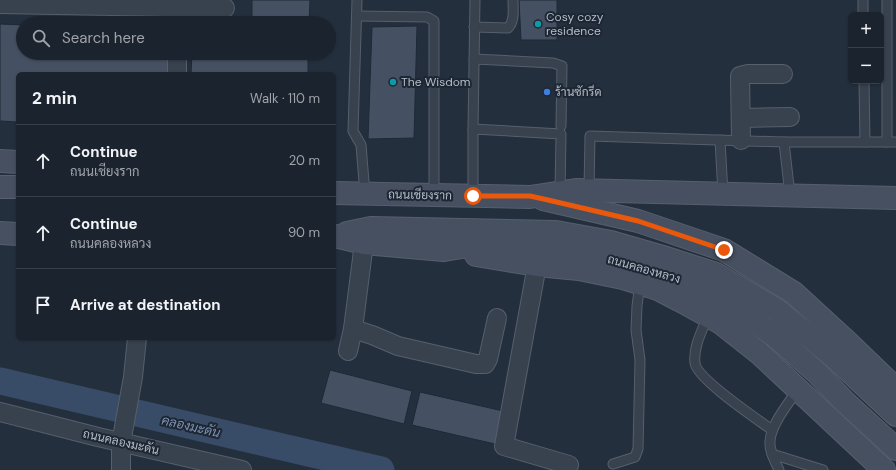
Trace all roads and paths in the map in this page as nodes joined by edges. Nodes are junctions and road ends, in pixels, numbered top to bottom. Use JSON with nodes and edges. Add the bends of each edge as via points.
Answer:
{"nodes":[{"id":1,"x":357,"y":0,"type":"edge"},
{"id":2,"x":475,"y":0,"type":"edge"},
{"id":3,"x":513,"y":0,"type":"edge"},
{"id":4,"x":863,"y":0,"type":"edge"},
{"id":5,"x":887,"y":0,"type":"edge"},
{"id":6,"x":0,"y":4,"type":"edge"},
{"id":7,"x":225,"y":8,"type":"dead end"},
{"id":8,"x":864,"y":12,"type":"edge"},
{"id":9,"x":177,"y":15,"type":"edge"},
{"id":10,"x":357,"y":16,"type":"junction"},
{"id":11,"x":474,"y":27,"type":"junction"},
{"id":12,"x":474,"y":59,"type":"junction"},
{"id":13,"x":177,"y":60,"type":"edge"},
{"id":14,"x":177,"y":72,"type":"edge"},
{"id":15,"x":783,"y":74,"type":"dead end"},
{"id":16,"x":864,"y":84,"type":"edge"},
{"id":17,"x":790,"y":117,"type":"dead end"},
{"id":18,"x":741,"y":118,"type":"junction"},
{"id":19,"x":561,"y":126,"type":"dead end"},
{"id":20,"x":473,"y":129,"type":"junction"},
{"id":21,"x":720,"y":140,"type":"junction"},
{"id":22,"x":741,"y":140,"type":"junction"},
{"id":23,"x":784,"y":142,"type":"junction"},
{"id":24,"x":865,"y":142,"type":"junction"},
{"id":25,"x":892,"y":142,"type":"edge"},
{"id":26,"x":0,"y":161,"type":"edge"},
{"id":27,"x":16,"y":162,"type":"edge"},
{"id":28,"x":0,"y":186,"type":"edge"},
{"id":29,"x":16,"y":187,"type":"edge"},
{"id":30,"x":589,"y":190,"type":"junction"},
{"id":31,"x":560,"y":192,"type":"junction"},
{"id":32,"x":336,"y":193,"type":"edge"},
{"id":33,"x":365,"y":194,"type":"junction"},
{"id":34,"x":723,"y":194,"type":"junction"},
{"id":35,"x":434,"y":196,"type":"junction"},
{"id":36,"x":473,"y":196,"type":"junction"},
{"id":37,"x":530,"y":196,"type":"junction"},
{"id":38,"x":790,"y":196,"type":"junction"},
{"id":39,"x":896,"y":198,"type":"edge"},
{"id":40,"x":0,"y":234,"type":"edge"},
{"id":41,"x":16,"y":234,"type":"edge"},
{"id":42,"x":336,"y":236,"type":"edge"},
{"id":43,"x":336,"y":236,"type":"edge"},
{"id":44,"x":364,"y":243,"type":"junction"},
{"id":45,"x":444,"y":250,"type":"junction"},
{"id":46,"x":537,"y":264,"type":"junction"},
{"id":47,"x":640,"y":284,"type":"junction"},
{"id":48,"x":708,"y":316,"type":"junction"},
{"id":49,"x":497,"y":318,"type":"dead end"},
{"id":50,"x":353,"y":329,"type":"junction"},
{"id":51,"x":137,"y":340,"type":"edge"},
{"id":52,"x":348,"y":352,"type":"dead end"},
{"id":53,"x":798,"y":389,"type":"junction"},
{"id":54,"x":896,"y":389,"type":"edge"},
{"id":55,"x":0,"y":412,"type":"edge"},
{"id":56,"x":896,"y":415,"type":"edge"},
{"id":57,"x":772,"y":430,"type":"junction"},
{"id":58,"x":122,"y":437,"type":"junction"},
{"id":59,"x":896,"y":449,"type":"edge"},
{"id":60,"x":772,"y":454,"type":"junction"},
{"id":61,"x":613,"y":464,"type":"dead end"},
{"id":62,"x":569,"y":465,"type":"dead end"},
{"id":63,"x":122,"y":470,"type":"edge"},
{"id":64,"x":242,"y":470,"type":"edge"},
{"id":65,"x":779,"y":470,"type":"edge"},
{"id":66,"x":823,"y":470,"type":"edge"},
{"id":67,"x":884,"y":470,"type":"edge"}],
"edges":[{"from":1,"to":10,"type":"lane"},
{"from":2,"to":11,"type":"lane"},
{"from":3,"to":11,"type":"lane","via":[[512,20],[508,28]]},
{"from":4,"to":8,"type":"lane"},
{"from":5,"to":25,"type":"lane"},
{"from":6,"to":9,"type":"street"},
{"from":7,"to":9,"type":"street"},
{"from":10,"to":33,"type":"lane","via":[[353,131],[360,145]]},
{"from":10,"to":35,"type":"lane","via":[[427,17],[434,21]]},
{"from":11,"to":12,"type":"lane"},
{"from":12,"to":19,"type":"lane","via":[[553,63],[562,66]]},
{"from":12,"to":20,"type":"lane"},
{"from":13,"to":14,"type":"street"},
{"from":15,"to":18,"type":"street","via":[[740,76]]},
{"from":16,"to":24,"type":"lane"},
{"from":17,"to":18,"type":"street"},
{"from":18,"to":22,"type":"street"},
{"from":20,"to":31,"type":"lane","via":[[560,134]]},
{"from":20,"to":36,"type":"lane"},
{"from":21,"to":22,"type":"lane"},
{"from":21,"to":30,"type":"lane","via":[[590,136]]},
{"from":21,"to":34,"type":"lane"},
{"from":22,"to":23,"type":"lane"},
{"from":23,"to":24,"type":"lane"},
{"from":23,"to":38,"type":"lane"},
{"from":24,"to":25,"type":"lane"},
{"from":26,"to":27,"type":"main road"},
{"from":28,"to":29,"type":"main road"},
{"from":30,"to":31,"type":"main road"},
{"from":30,"to":34,"type":"main road"},
{"from":31,"to":37,"type":"main road"},
{"from":32,"to":33,"type":"main road","name":"ถนนเชียงราก"},
{"from":33,"to":35,"type":"main road","name":"ถนนเชียงราก"},
{"from":34,"to":38,"type":"main road"},
{"from":35,"to":36,"type":"main road","name":"ถนนเชียงราก"},
{"from":36,"to":37,"type":"main road","name":"ถนนเชียงราก"},
{"from":37,"to":54,"type":"main road","via":[[638,221],[724,250],[794,292]]},
{"from":38,"to":39,"type":"main road"},
{"from":40,"to":41,"type":"main road"},
{"from":42,"to":44,"type":"main road","name":"ถนนคลองหลวง"},
{"from":43,"to":56,"type":"main road","via":[[371,228],[556,232],[611,242],[663,257],[716,274],[777,310],[833,356]]},
{"from":44,"to":45,"type":"main road","name":"ถนนคลองหลวง"},
{"from":44,"to":50,"type":"street"},
{"from":45,"to":46,"type":"main road"},
{"from":45,"to":59,"type":"main road","name":"ถนนคลองหลวง","via":[[485,243],[540,246],[626,262],[698,286],[774,336],[816,372]]},
{"from":46,"to":47,"type":"main road","via":[[579,269]]},
{"from":46,"to":62,"type":"street","via":[[504,446]]},
{"from":47,"to":48,"type":"main road","via":[[658,290]]},
{"from":47,"to":61,"type":"lane","via":[[636,330],[640,360],[638,449],[634,457]]},
{"from":48,"to":53,"type":"main road","via":[[760,353]]},
{"from":48,"to":57,"type":"lane","via":[[697,344],[695,364],[698,372]]},
{"from":49,"to":50,"type":"street","via":[[486,364],[476,364],[398,346]]},
{"from":50,"to":52,"type":"street"},
{"from":51,"to":58,"type":"street"},
{"from":53,"to":57,"type":"lane"},
{"from":53,"to":67,"type":"main road"},
{"from":55,"to":58,"type":"street","name":"ถนนคลองมะดัน"},
{"from":57,"to":60,"type":"lane","via":[[769,442]]},
{"from":58,"to":63,"type":"street"},
{"from":58,"to":64,"type":"street","name":"ถนนคลองมะดัน"},
{"from":60,"to":65,"type":"lane"},
{"from":60,"to":66,"type":"lane"}]}
